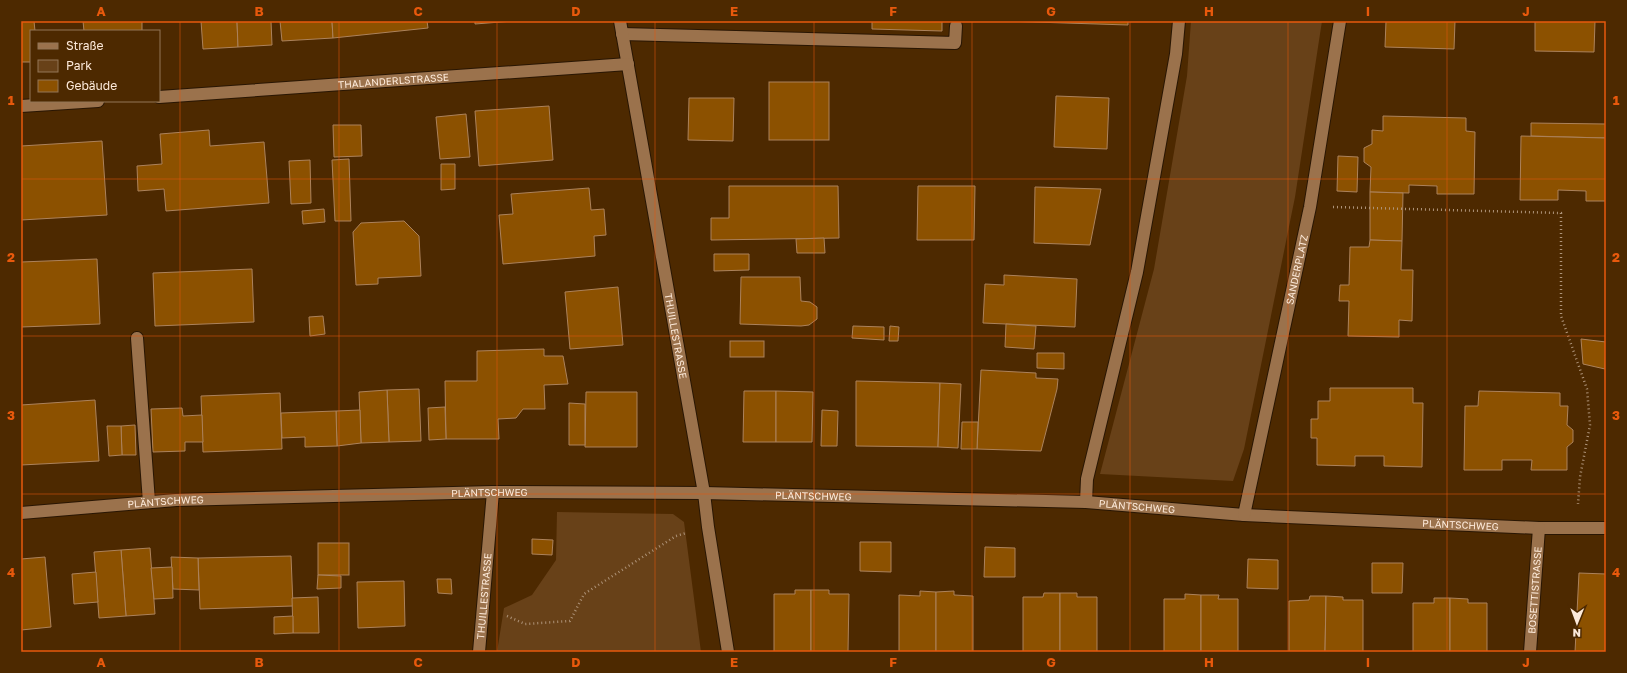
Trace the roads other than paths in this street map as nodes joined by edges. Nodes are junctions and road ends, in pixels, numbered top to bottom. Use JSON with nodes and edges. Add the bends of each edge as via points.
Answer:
{"nodes":[{"id":1,"x":620,"y":21,"type":"edge"},
{"id":2,"x":1178,"y":21,"type":"edge"},
{"id":3,"x":1340,"y":21,"type":"edge"},
{"id":4,"x":956,"y":26,"type":"dead end"},
{"id":5,"x":622,"y":34,"type":"junction"},
{"id":6,"x":628,"y":64,"type":"junction"},
{"id":7,"x":160,"y":97,"type":"edge"},
{"id":8,"x":83,"y":102,"type":"edge"},
{"id":9,"x":21,"y":106,"type":"edge"},
{"id":10,"x":137,"y":338,"type":"dead end"},
{"id":11,"x":493,"y":492,"type":"junction"},
{"id":12,"x":704,"y":493,"type":"junction"},
{"id":13,"x":149,"y":502,"type":"junction"},
{"id":14,"x":1086,"y":502,"type":"junction"},
{"id":15,"x":21,"y":513,"type":"edge"},
{"id":16,"x":1244,"y":516,"type":"junction"},
{"id":17,"x":1539,"y":528,"type":"junction"},
{"id":18,"x":1606,"y":528,"type":"edge"},
{"id":19,"x":479,"y":652,"type":"edge"},
{"id":20,"x":728,"y":652,"type":"edge"},
{"id":21,"x":1530,"y":652,"type":"edge"}],
"edges":[{"from":1,"to":5,"type":"street","name":"THUILLESTRASSE"},
{"from":2,"to":14,"type":"street","via":[[1176,54],[1137,272],[1087,479]]},
{"from":3,"to":16,"type":"street","name":"SANDERPLATZ","via":[[1310,207]]},
{"from":4,"to":5,"type":"street","via":[[955,43]]},
{"from":5,"to":6,"type":"street","name":"THUILLESTRASSE"},
{"from":6,"to":7,"type":"street","name":"THALANDERLSTRASSE"},
{"from":6,"to":12,"type":"street","name":"THUILLESTRASSE"},
{"from":8,"to":9,"type":"street"},
{"from":10,"to":13,"type":"street"},
{"from":11,"to":12,"type":"street","name":"PLÄNTSCHWEG"},
{"from":11,"to":13,"type":"street","name":"PLÄNTSCHWEG"},
{"from":11,"to":19,"type":"street","name":"THUILLESTRASSE"},
{"from":12,"to":14,"type":"street","name":"PLÄNTSCHWEG"},
{"from":12,"to":20,"type":"street","name":"THUILLESTRASSE"},
{"from":13,"to":15,"type":"street","name":"PLÄNTSCHWEG"},
{"from":14,"to":16,"type":"street","name":"PLÄNTSCHWEG"},
{"from":16,"to":17,"type":"street","name":"PLÄNTSCHWEG"},
{"from":17,"to":18,"type":"street","name":"PLÄNTSCHWEG"},
{"from":17,"to":21,"type":"street","name":"BOSETTISTRASSE"}]}
